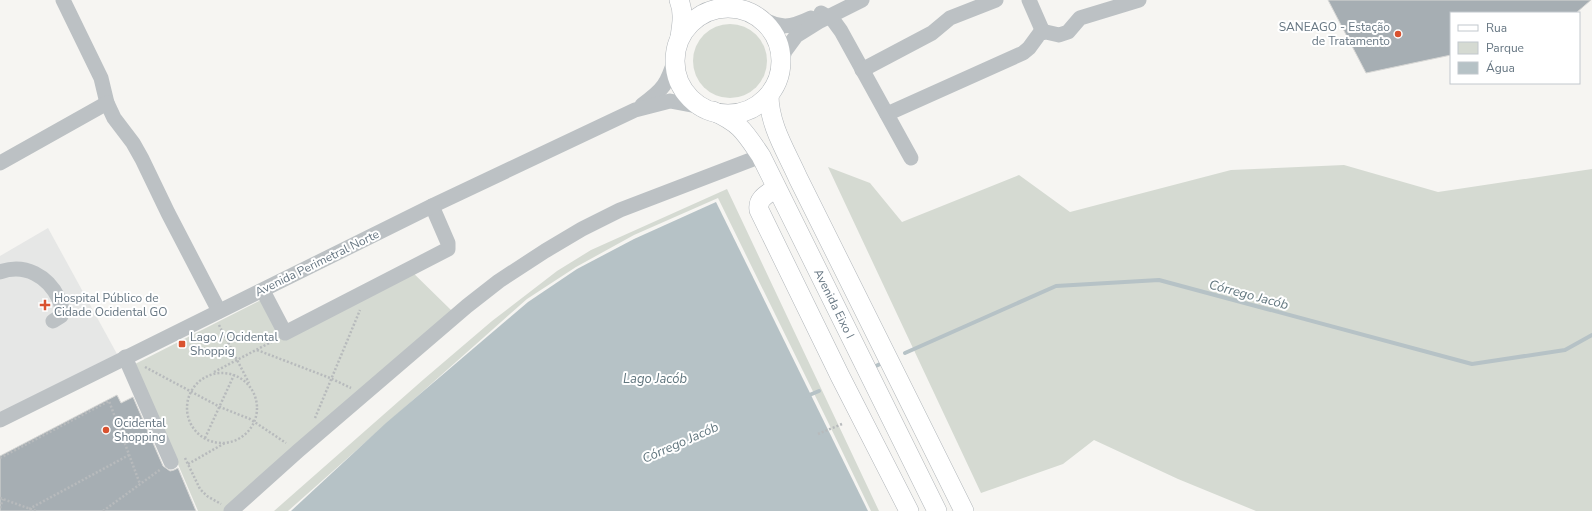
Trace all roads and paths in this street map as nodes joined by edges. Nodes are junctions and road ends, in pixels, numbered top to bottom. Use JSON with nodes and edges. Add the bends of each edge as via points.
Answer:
{"nodes":[{"id":1,"x":63,"y":0,"type":"edge"},
{"id":2,"x":679,"y":0,"type":"edge"},
{"id":3,"x":708,"y":0,"type":"edge"},
{"id":4,"x":855,"y":0,"type":"edge"},
{"id":5,"x":862,"y":0,"type":"edge"},
{"id":6,"x":996,"y":0,"type":"edge"},
{"id":7,"x":1029,"y":0,"type":"edge"},
{"id":8,"x":1139,"y":0,"type":"edge"},
{"id":9,"x":726,"y":7,"type":"junction"},
{"id":10,"x":825,"y":15,"type":"junction"},
{"id":11,"x":760,"y":18,"type":"junction"},
{"id":12,"x":1043,"y":32,"type":"junction"},
{"id":13,"x":680,"y":37,"type":"junction"},
{"id":14,"x":675,"y":59,"type":"junction"},
{"id":15,"x":781,"y":63,"type":"junction"},
{"id":16,"x":862,"y":70,"type":"junction"},
{"id":17,"x":769,"y":95,"type":"junction"},
{"id":18,"x":107,"y":103,"type":"junction"},
{"id":19,"x":707,"y":109,"type":"junction"},
{"id":20,"x":635,"y":110,"type":"junction"},
{"id":21,"x":887,"y":114,"type":"junction"},
{"id":22,"x":761,"y":156,"type":"junction"},
{"id":23,"x":911,"y":158,"type":"dead end"},
{"id":24,"x":0,"y":163,"type":"edge"},
{"id":25,"x":776,"y":188,"type":"junction"},
{"id":26,"x":432,"y":206,"type":"junction"},
{"id":27,"x":0,"y":272,"type":"edge"},
{"id":28,"x":263,"y":291,"type":"junction"},
{"id":29,"x":369,"y":291,"type":"junction"},
{"id":30,"x":216,"y":313,"type":"junction"},
{"id":31,"x":53,"y":321,"type":"dead end"},
{"id":32,"x":285,"y":333,"type":"junction"},
{"id":33,"x":257,"y":350,"type":"junction"},
{"id":34,"x":125,"y":358,"type":"junction"},
{"id":35,"x":237,"y":360,"type":"junction"},
{"id":36,"x":141,"y":365,"type":"dead end"},
{"id":37,"x":234,"y":375,"type":"junction"},
{"id":38,"x":204,"y":377,"type":"junction"},
{"id":39,"x":330,"y":378,"type":"junction"},
{"id":40,"x":250,"y":387,"type":"junction"},
{"id":41,"x":191,"y":390,"type":"junction"},
{"id":42,"x":364,"y":395,"type":"junction"},
{"id":43,"x":220,"y":407,"type":"junction"},
{"id":44,"x":0,"y":420,"type":"edge"},
{"id":45,"x":314,"y":420,"type":"dead end"},
{"id":46,"x":254,"y":422,"type":"junction"},
{"id":47,"x":842,"y":424,"type":"dead end"},
{"id":48,"x":818,"y":434,"type":"dead end"},
{"id":49,"x":205,"y":438,"type":"junction"},
{"id":50,"x":225,"y":443,"type":"junction"},
{"id":51,"x":298,"y":451,"type":"junction"},
{"id":52,"x":129,"y":455,"type":"junction"},
{"id":53,"x":0,"y":458,"type":"edge"},
{"id":54,"x":188,"y":464,"type":"dead end"},
{"id":55,"x":166,"y":465,"type":"joint"},
{"id":56,"x":140,"y":484,"type":"junction"},
{"id":57,"x":2,"y":498,"type":"edge"},
{"id":58,"x":0,"y":508,"type":"edge"},
{"id":59,"x":29,"y":508,"type":"junction"},
{"id":60,"x":36,"y":511,"type":"edge"},
{"id":61,"x":103,"y":511,"type":"edge"},
{"id":62,"x":231,"y":511,"type":"edge"},
{"id":63,"x":909,"y":511,"type":"edge"},
{"id":64,"x":937,"y":511,"type":"edge"},
{"id":65,"x":964,"y":511,"type":"edge"}],
"edges":[{"from":1,"to":18,"type":"street","via":[[101,78]]},
{"from":2,"to":13,"type":"main road","via":[[682,14]]},
{"from":3,"to":9,"type":"main road"},
{"from":4,"to":10,"type":"street"},
{"from":5,"to":10,"type":"street"},
{"from":6,"to":16,"type":"street","via":[[950,18],[932,33]]},
{"from":7,"to":12,"type":"street"},
{"from":8,"to":12,"type":"street","via":[[1080,18],[1068,32],[1059,35]]},
{"from":9,"to":11,"type":"main road","via":[[744,10]]},
{"from":9,"to":13,"type":"main road","via":[[701,14],[690,23]]},
{"from":10,"to":11,"type":"street","via":[[792,26],[772,24]]},
{"from":10,"to":15,"type":"street","via":[[796,36],[785,51]]},
{"from":10,"to":16,"type":"street","via":[[841,31]]},
{"from":11,"to":15,"type":"main road","via":[[776,38]]},
{"from":12,"to":21,"type":"street","via":[[1037,35],[1023,53]]},
{"from":13,"to":14,"type":"main road"},
{"from":14,"to":19,"type":"main road","via":[[676,78],[680,87],[690,100]]},
{"from":14,"to":20,"type":"street","name":"Avenida Perimetral Norte","via":[[665,86]]},
{"from":15,"to":17,"type":"main road","via":[[778,80]]},
{"from":16,"to":21,"type":"street"},
{"from":17,"to":19,"type":"main road","via":[[760,103],[738,113],[726,114]]},
{"from":17,"to":65,"type":"main road","name":"Avenida Eixo I","via":[[775,128],[795,171]]},
{"from":18,"to":24,"type":"street"},
{"from":18,"to":30,"type":"street","via":[[114,118],[142,159]]},
{"from":19,"to":20,"type":"street","name":"Avenida Perimetral Norte","via":[[670,101]]},
{"from":19,"to":22,"type":"main road","name":"Avenida Eixo I","via":[[737,124]]},
{"from":20,"to":26,"type":"street","name":"Avenida Perimetral Norte"},
{"from":21,"to":23,"type":"street"},
{"from":22,"to":25,"type":"main road","name":"Avenida Eixo I"},
{"from":22,"to":42,"type":"street","via":[[620,210],[545,251],[467,306]]},
{"from":25,"to":63,"type":"main road","via":[[760,200],[759,210]]},
{"from":25,"to":64,"type":"main road","name":"Avenida Eixo I"},
{"from":26,"to":28,"type":"street","name":"Avenida Perimetral Norte"},
{"from":26,"to":29,"type":"street","via":[[448,243],[448,249]]},
{"from":27,"to":31,"type":"street","via":[[7,269],[34,272],[47,281],[56,292],[62,306],[61,316]]},
{"from":28,"to":30,"type":"street","name":"Avenida Perimetral Norte"},
{"from":28,"to":32,"type":"street"},
{"from":29,"to":32,"type":"street"},
{"from":29,"to":39,"type":"path"},
{"from":30,"to":34,"type":"street","name":"Avenida Perimetral Norte"},
{"from":30,"to":35,"type":"path"},
{"from":32,"to":33,"type":"path"},
{"from":33,"to":35,"type":"path"},
{"from":33,"to":39,"type":"path"},
{"from":34,"to":44,"type":"street","name":"Avenida Perimetral Norte"},
{"from":34,"to":55,"type":"street","via":[[141,394]]},
{"from":35,"to":38,"type":"path"},
{"from":35,"to":40,"type":"path"},
{"from":36,"to":41,"type":"path"},
{"from":37,"to":38,"type":"path","via":[[224,372]]},
{"from":37,"to":40,"type":"path"},
{"from":37,"to":43,"type":"path"},
{"from":38,"to":41,"type":"path"},
{"from":39,"to":42,"type":"path"},
{"from":39,"to":45,"type":"path"},
{"from":40,"to":46,"type":"path","via":[[257,400],[257,415]]},
{"from":41,"to":43,"type":"path"},
{"from":41,"to":49,"type":"path","via":[[188,398],[188,417],[197,432]]},
{"from":42,"to":51,"type":"street"},
{"from":43,"to":46,"type":"path"},
{"from":43,"to":49,"type":"path"},
{"from":46,"to":50,"type":"path","via":[[242,436]]},
{"from":46,"to":51,"type":"path"},
{"from":47,"to":48,"type":"path"},
{"from":49,"to":50,"type":"path"},
{"from":50,"to":54,"type":"path"},
{"from":51,"to":62,"type":"street"},
{"from":52,"to":53,"type":"path","via":[[109,402]]},
{"from":52,"to":56,"type":"path"},
{"from":52,"to":59,"type":"path"},
{"from":55,"to":56,"type":"path"},
{"from":56,"to":61,"type":"path"},
{"from":57,"to":58,"type":"path"},
{"from":57,"to":59,"type":"path"},
{"from":59,"to":60,"type":"path"}]}
